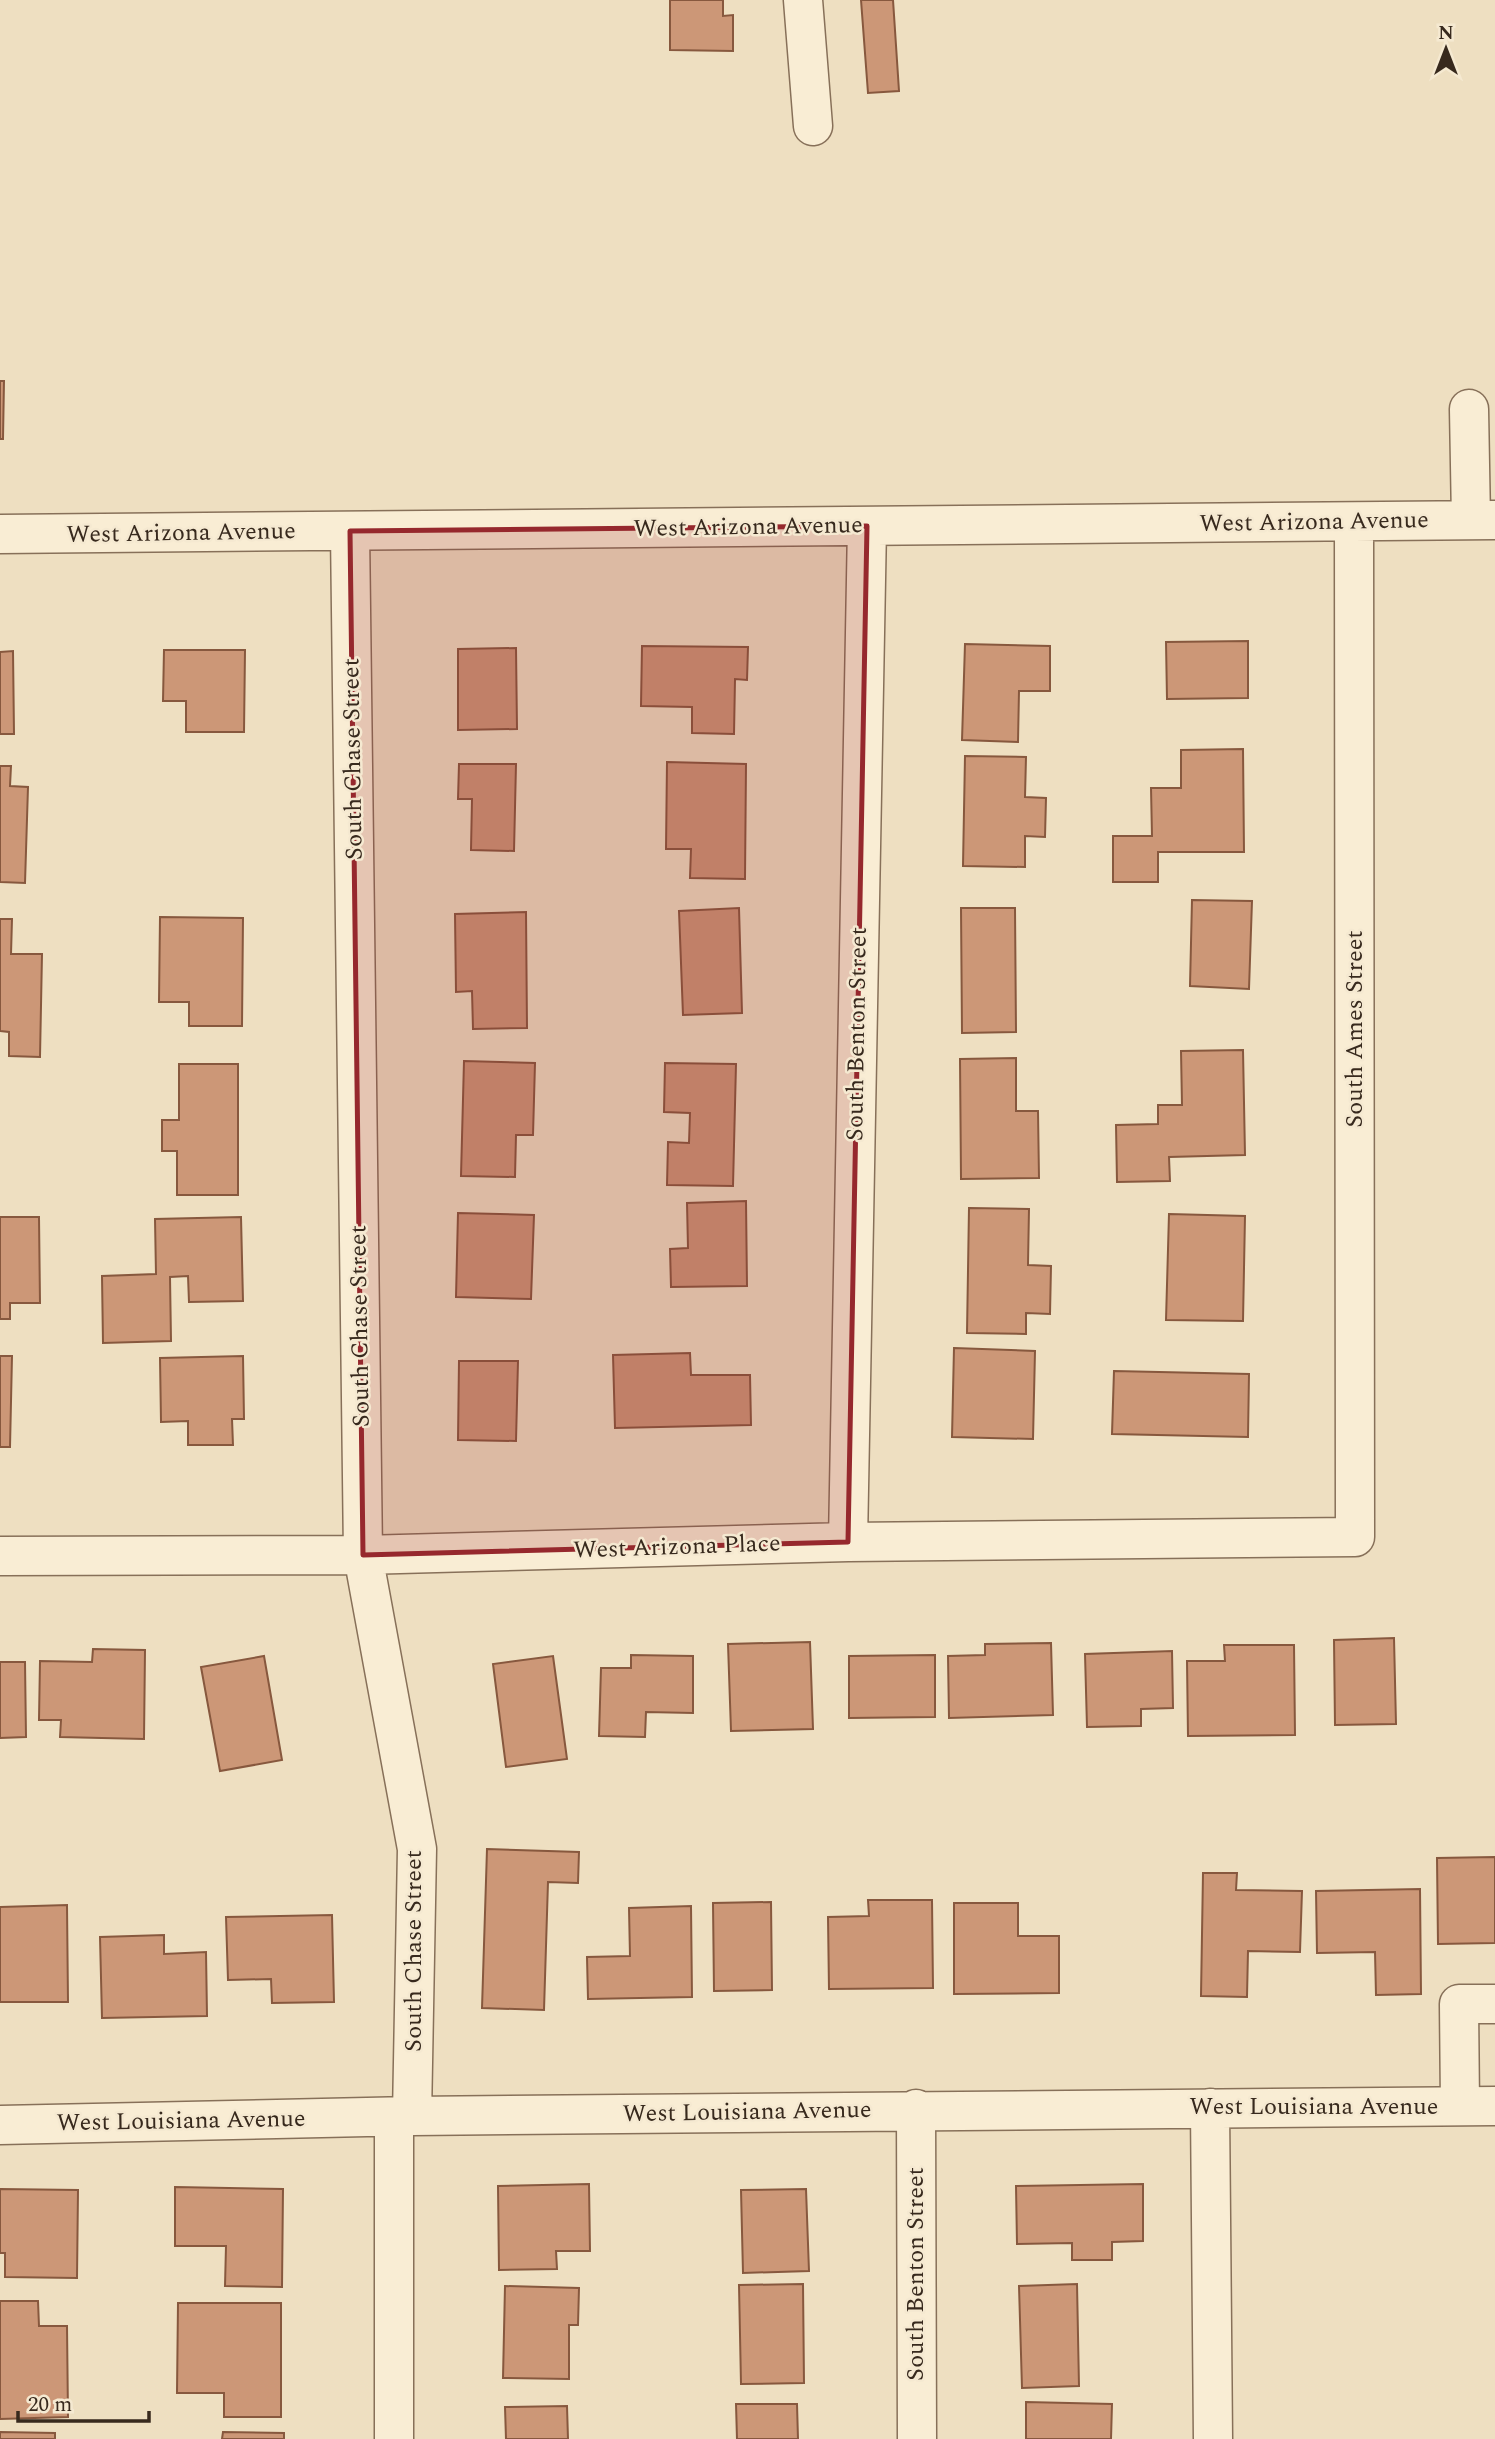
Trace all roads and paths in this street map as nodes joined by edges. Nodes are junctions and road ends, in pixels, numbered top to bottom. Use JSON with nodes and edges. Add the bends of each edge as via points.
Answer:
{"nodes":[{"id":1,"x":803,"y":0,"type":"edge"},
{"id":2,"x":813,"y":126,"type":"dead end"},
{"id":3,"x":1469,"y":409,"type":"dead end"},
{"id":4,"x":1483,"y":520,"type":"edge"},
{"id":5,"x":1354,"y":522,"type":"junction"},
{"id":6,"x":867,"y":526,"type":"junction"},
{"id":7,"x":350,"y":531,"type":"junction"},
{"id":8,"x":0,"y":534,"type":"edge"},
{"id":9,"x":1355,"y":1537,"type":"joint"},
{"id":10,"x":848,"y":1542,"type":"junction"},
{"id":11,"x":363,"y":1555,"type":"junction"},
{"id":12,"x":0,"y":1556,"type":"edge"},
{"id":13,"x":1495,"y":2004,"type":"edge"},
{"id":14,"x":1478,"y":2106,"type":"edge"},
{"id":15,"x":1210,"y":2108,"type":"junction"},
{"id":16,"x":916,"y":2109,"type":"junction"},
{"id":17,"x":403,"y":2116,"type":"junction"},
{"id":18,"x":0,"y":2125,"type":"edge"},
{"id":19,"x":394,"y":2439,"type":"edge"},
{"id":20,"x":917,"y":2439,"type":"edge"},
{"id":21,"x":1213,"y":2439,"type":"edge"}],
"edges":[{"from":1,"to":2,"type":"street"},
{"from":3,"to":4,"type":"street"},
{"from":4,"to":5,"type":"street","name":"West Arizona Avenue"},
{"from":5,"to":6,"type":"street","name":"West Arizona Avenue"},
{"from":5,"to":9,"type":"street","name":"South Ames Street"},
{"from":6,"to":7,"type":"street","name":"West Arizona Avenue"},
{"from":6,"to":10,"type":"street","name":"South Benton Street"},
{"from":7,"to":8,"type":"street","name":"West Arizona Avenue"},
{"from":7,"to":11,"type":"street","name":"South Chase Street"},
{"from":9,"to":10,"type":"street","name":"West Arizona Place"},
{"from":10,"to":11,"type":"street","name":"West Arizona Place"},
{"from":11,"to":12,"type":"street","name":"West Arizona Place"},
{"from":11,"to":17,"type":"street","name":"South Chase Street","via":[[417,1849]]},
{"from":13,"to":14,"type":"street","via":[[1459,2004]]},
{"from":14,"to":15,"type":"street","name":"West Louisiana Avenue"},
{"from":15,"to":16,"type":"street","name":"West Louisiana Avenue"},
{"from":15,"to":21,"type":"street"},
{"from":16,"to":17,"type":"street","name":"West Louisiana Avenue"},
{"from":16,"to":20,"type":"street","name":"South Benton Street"},
{"from":17,"to":18,"type":"street","name":"West Louisiana Avenue"},
{"from":17,"to":19,"type":"street","name":"South Chase Street"}]}
